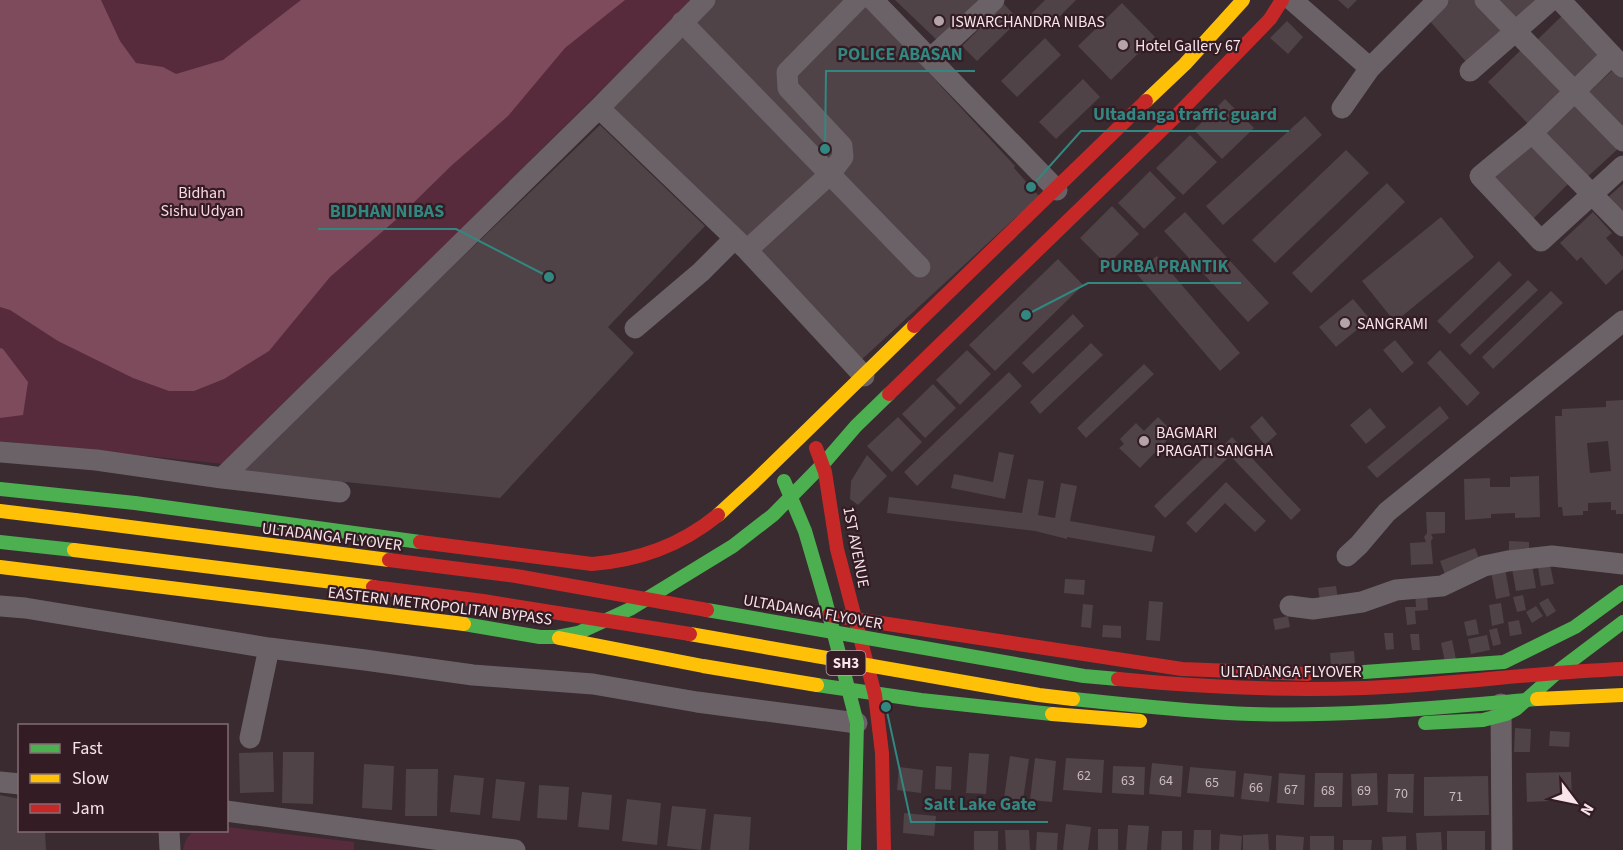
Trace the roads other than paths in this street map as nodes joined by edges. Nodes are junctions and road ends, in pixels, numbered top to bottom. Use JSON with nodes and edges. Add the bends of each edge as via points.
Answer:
{"nodes":[{"id":1,"x":705,"y":0,"type":"edge"},
{"id":2,"x":858,"y":0,"type":"edge"},
{"id":3,"x":873,"y":0,"type":"edge"},
{"id":4,"x":994,"y":0,"type":"edge"},
{"id":5,"x":1243,"y":0,"type":"edge"},
{"id":6,"x":1282,"y":0,"type":"edge"},
{"id":7,"x":1292,"y":0,"type":"edge"},
{"id":8,"x":1438,"y":0,"type":"edge"},
{"id":9,"x":1485,"y":0,"type":"edge"},
{"id":10,"x":1551,"y":0,"type":"edge"},
{"id":11,"x":1560,"y":0,"type":"edge"},
{"id":12,"x":682,"y":22,"type":"junction"},
{"id":13,"x":1516,"y":31,"type":"junction"},
{"id":14,"x":930,"y":59,"type":"junction"},
{"id":15,"x":1618,"y":61,"type":"edge"},
{"id":16,"x":1370,"y":68,"type":"junction"},
{"id":17,"x":1470,"y":71,"type":"dead end"},
{"id":18,"x":1575,"y":91,"type":"junction"},
{"id":19,"x":599,"y":108,"type":"junction"},
{"id":20,"x":1342,"y":108,"type":"dead end"},
{"id":21,"x":1532,"y":133,"type":"junction"},
{"id":22,"x":1623,"y":141,"type":"edge"},
{"id":23,"x":1623,"y":166,"type":"edge"},
{"id":24,"x":829,"y":175,"type":"junction"},
{"id":25,"x":1058,"y":190,"type":"junction"},
{"id":26,"x":1593,"y":194,"type":"junction"},
{"id":27,"x":1623,"y":226,"type":"edge"},
{"id":28,"x":741,"y":244,"type":"junction"},
{"id":29,"x":920,"y":267,"type":"dead end"},
{"id":30,"x":1623,"y":321,"type":"edge"},
{"id":31,"x":635,"y":328,"type":"dead end"},
{"id":32,"x":864,"y":376,"type":"junction"},
{"id":33,"x":808,"y":431,"type":"junction"},
{"id":34,"x":0,"y":452,"type":"edge"},
{"id":35,"x":774,"y":462,"type":"junction"},
{"id":36,"x":824,"y":463,"type":"junction"},
{"id":37,"x":222,"y":478,"type":"junction"},
{"id":38,"x":0,"y":489,"type":"edge"},
{"id":39,"x":340,"y":492,"type":"dead end"},
{"id":40,"x":791,"y":494,"type":"junction"},
{"id":41,"x":0,"y":511,"type":"edge"},
{"id":42,"x":0,"y":542,"type":"edge"},
{"id":43,"x":1347,"y":556,"type":"dead end"},
{"id":44,"x":1623,"y":564,"type":"edge"},
{"id":45,"x":0,"y":567,"type":"edge"},
{"id":46,"x":1623,"y":592,"type":"edge"},
{"id":47,"x":0,"y":606,"type":"edge"},
{"id":48,"x":1290,"y":606,"type":"dead end"},
{"id":49,"x":829,"y":615,"type":"junction"},
{"id":50,"x":855,"y":618,"type":"junction"},
{"id":51,"x":1623,"y":622,"type":"edge"},
{"id":52,"x":557,"y":638,"type":"junction"},
{"id":53,"x":269,"y":648,"type":"junction"},
{"id":54,"x":1504,"y":662,"type":"junction"},
{"id":55,"x":1623,"y":669,"type":"edge"},
{"id":56,"x":1350,"y":674,"type":"dead end"},
{"id":57,"x":1326,"y":675,"type":"dead end"},
{"id":58,"x":847,"y":691,"type":"junction"},
{"id":59,"x":875,"y":694,"type":"junction"},
{"id":60,"x":1623,"y":695,"type":"edge"},
{"id":61,"x":1501,"y":716,"type":"junction"},
{"id":62,"x":1149,"y":722,"type":"dead end"},
{"id":63,"x":857,"y":723,"type":"junction"},
{"id":64,"x":1196,"y":725,"type":"dead end"},
{"id":65,"x":250,"y":738,"type":"dead end"},
{"id":66,"x":0,"y":782,"type":"edge"},
{"id":67,"x":18,"y":784,"type":"edge"},
{"id":68,"x":228,"y":811,"type":"edge"},
{"id":69,"x":170,"y":832,"type":"edge"},
{"id":70,"x":442,"y":845,"type":"edge"},
{"id":71,"x":170,"y":850,"type":"edge"},
{"id":72,"x":515,"y":850,"type":"edge"},
{"id":73,"x":854,"y":850,"type":"edge"},
{"id":74,"x":884,"y":850,"type":"edge"},
{"id":75,"x":1502,"y":850,"type":"edge"}],
"edges":[{"from":1,"to":12,"type":"street"},
{"from":2,"to":24,"type":"street","via":[[787,72],[788,88],[842,146],[843,157]]},
{"from":3,"to":14,"type":"street"},
{"from":4,"to":14,"type":"street"},
{"from":5,"to":25,"type":"main road","via":[[1185,64]]},
{"from":6,"to":36,"type":"main road","name":"EASTERN METROPOLITAN BYPASS","via":[[1270,19],[1175,117],[871,411]]},
{"from":7,"to":16,"type":"street"},
{"from":8,"to":16,"type":"street"},
{"from":9,"to":13,"type":"street"},
{"from":10,"to":13,"type":"street"},
{"from":11,"to":15,"type":"street"},
{"from":12,"to":19,"type":"street"},
{"from":12,"to":24,"type":"street"},
{"from":13,"to":17,"type":"street"},
{"from":13,"to":18,"type":"street"},
{"from":14,"to":25,"type":"street"},
{"from":15,"to":18,"type":"street"},
{"from":16,"to":20,"type":"street"},
{"from":18,"to":21,"type":"street"},
{"from":18,"to":22,"type":"street"},
{"from":19,"to":28,"type":"street"},
{"from":19,"to":37,"type":"street"},
{"from":21,"to":26,"type":"street"},
{"from":21,"to":26,"type":"street","via":[[1480,176],[1540,241]]},
{"from":23,"to":26,"type":"street"},
{"from":24,"to":28,"type":"street"},
{"from":24,"to":29,"type":"street"},
{"from":25,"to":32,"type":"main road"},
{"from":26,"to":27,"type":"street"},
{"from":28,"to":31,"type":"street"},
{"from":28,"to":32,"type":"street"},
{"from":30,"to":43,"type":"street","via":[[1387,512]]},
{"from":32,"to":33,"type":"main road"},
{"from":33,"to":35,"type":"main road"},
{"from":33,"to":36,"type":"main road","name":"1ST AVENUE"},
{"from":34,"to":37,"type":"street","via":[[96,460]]},
{"from":35,"to":38,"type":"main road","via":[[706,525],[675,545],[647,555],[593,564],[135,503]]},
{"from":35,"to":40,"type":"main road"},
{"from":36,"to":40,"type":"main road","name":"EASTERN METROPOLITAN BYPASS"},
{"from":36,"to":50,"type":"main road","name":"1ST AVENUE","via":[[837,548]]},
{"from":37,"to":39,"type":"street"},
{"from":40,"to":49,"type":"main road"},
{"from":40,"to":52,"type":"main road","name":"EASTERN METROPOLITAN BYPASS","via":[[733,546],[683,578],[630,609],[578,633]]},
{"from":41,"to":55,"type":"main road","name":"ULTADANGA FLYOVER","number":"SH3","bridge":true,"via":[[516,576],[1131,681],[1262,689],[1365,688]]},
{"from":42,"to":60,"type":"main road","number":"SH3","bridge":true,"via":[[483,601],[1039,695],[1153,708],[1251,714],[1339,713]]},
{"from":44,"to":48,"type":"street","via":[[1552,556],[1508,561],[1484,566],[1442,586],[1396,590],[1362,602],[1314,609]]},
{"from":45,"to":52,"type":"main road","name":"EASTERN METROPOLITAN BYPASS"},
{"from":46,"to":54,"type":"main road","via":[[1575,627]]},
{"from":47,"to":53,"type":"street"},
{"from":49,"to":50,"type":"main road"},
{"from":49,"to":58,"type":"main road"},
{"from":50,"to":57,"type":"main road","via":[[1182,669]]},
{"from":50,"to":59,"type":"main road","name":"1ST AVENUE"},
{"from":51,"to":61,"type":"main road","via":[[1540,685],[1517,709]]},
{"from":52,"to":58,"type":"main road"},
{"from":53,"to":63,"type":"street","via":[[473,675],[593,684]]},
{"from":53,"to":65,"type":"street"},
{"from":54,"to":56,"type":"main road"},
{"from":54,"to":61,"type":"street"},
{"from":58,"to":59,"type":"main road"},
{"from":58,"to":63,"type":"main road"},
{"from":59,"to":62,"type":"main road"},
{"from":59,"to":74,"type":"main road","name":"1ST AVENUE","via":[[884,771]]},
{"from":61,"to":64,"type":"main road","via":[[1476,721],[1307,727]]},
{"from":61,"to":75,"type":"street"},
{"from":63,"to":73,"type":"main road"},
{"from":66,"to":67,"type":"street"},
{"from":68,"to":70,"type":"street"},
{"from":69,"to":71,"type":"street"},
{"from":70,"to":72,"type":"street"}]}
